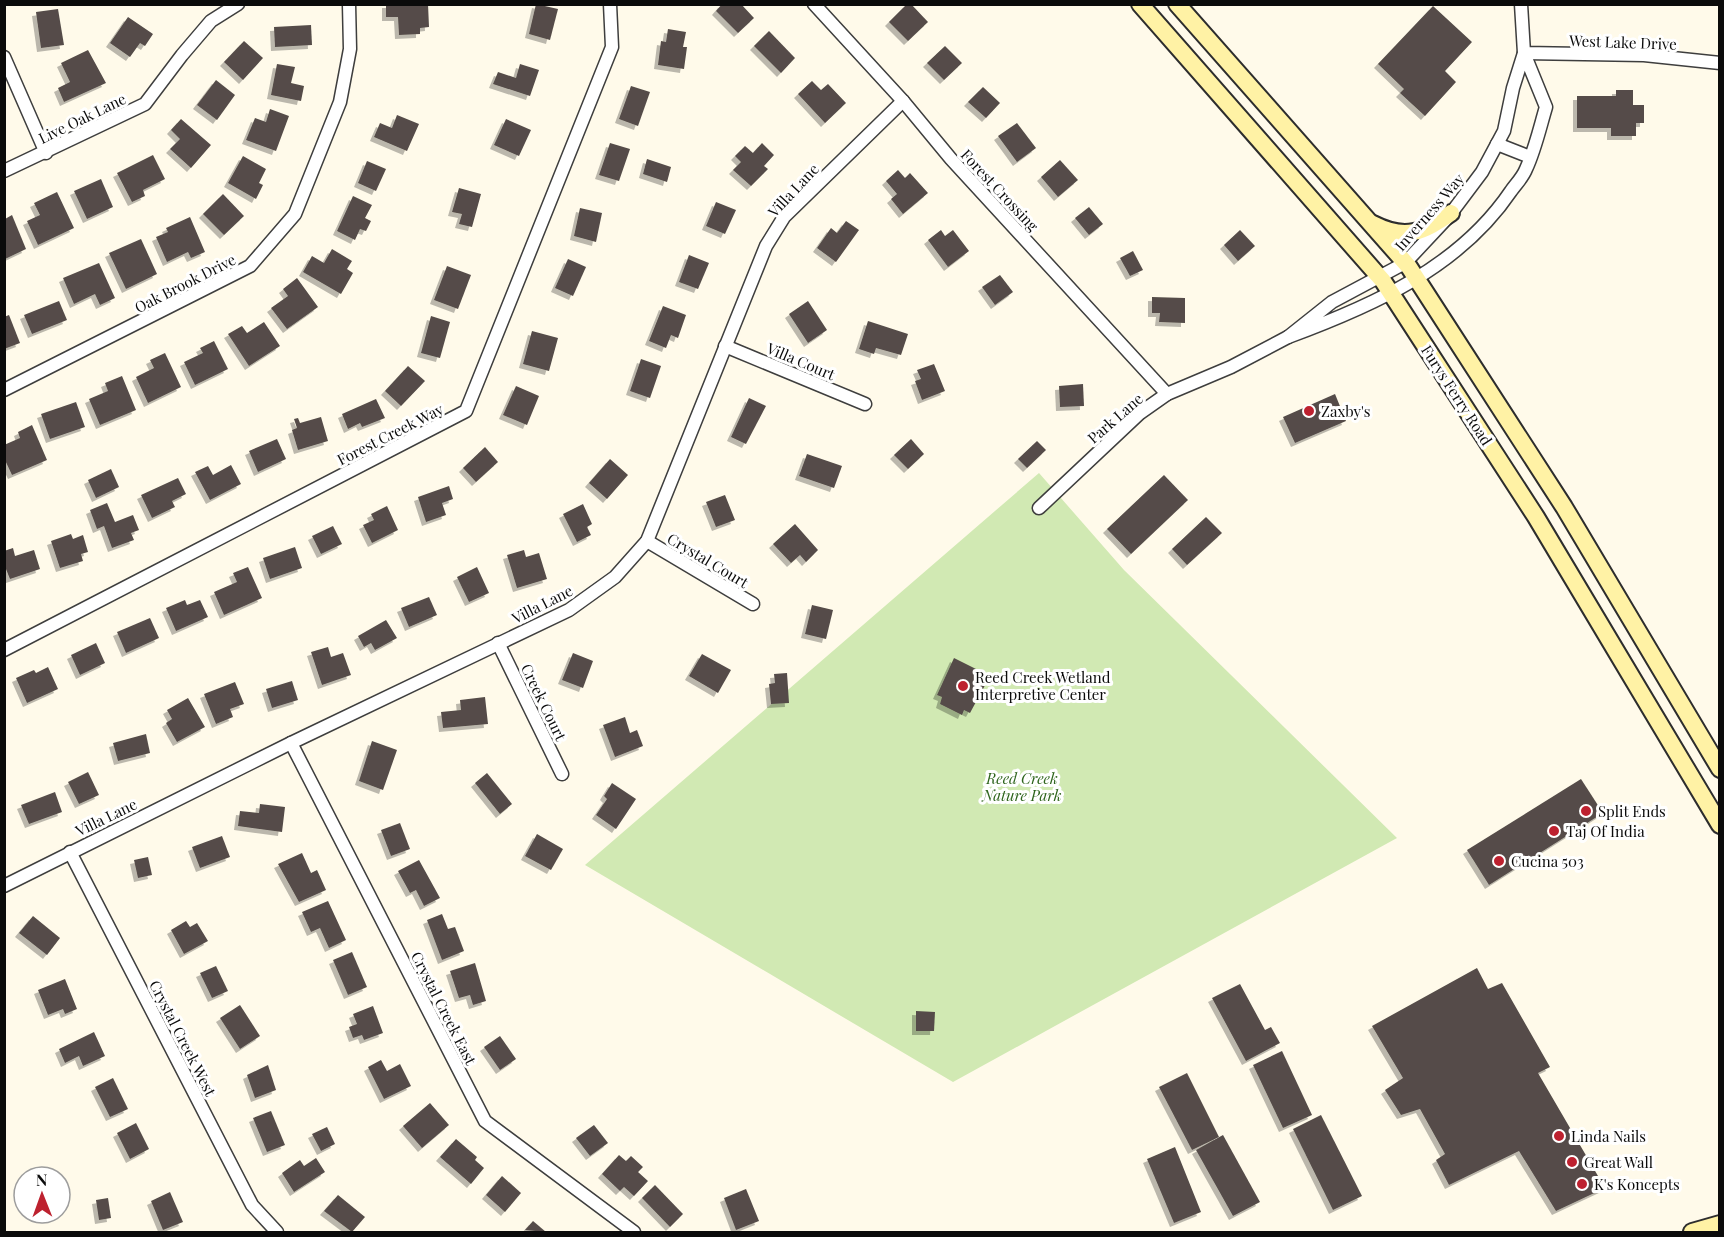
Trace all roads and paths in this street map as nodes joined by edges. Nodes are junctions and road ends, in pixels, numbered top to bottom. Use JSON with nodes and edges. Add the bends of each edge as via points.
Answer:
{"nodes":[{"id":1,"x":238,"y":4,"type":"edge"},
{"id":2,"x":349,"y":4,"type":"edge"},
{"id":3,"x":610,"y":4,"type":"edge"},
{"id":4,"x":814,"y":4,"type":"edge"},
{"id":5,"x":1140,"y":4,"type":"edge"},
{"id":6,"x":1178,"y":4,"type":"edge"},
{"id":7,"x":1521,"y":4,"type":"edge"},
{"id":8,"x":1524,"y":53,"type":"junction"},
{"id":9,"x":4,"y":57,"type":"edge"},
{"id":10,"x":1719,"y":63,"type":"edge"},
{"id":11,"x":903,"y":101,"type":"junction"},
{"id":12,"x":1497,"y":144,"type":"junction"},
{"id":13,"x":46,"y":153,"type":"junction"},
{"id":14,"x":1530,"y":157,"type":"junction"},
{"id":15,"x":4,"y":171,"type":"edge"},
{"id":16,"x":1451,"y":213,"type":"junction"},
{"id":17,"x":1370,"y":222,"type":"junction"},
{"id":18,"x":1405,"y":263,"type":"junction"},
{"id":19,"x":1378,"y":276,"type":"junction"},
{"id":20,"x":1416,"y":278,"type":"junction"},
{"id":21,"x":1390,"y":292,"type":"junction"},
{"id":22,"x":1288,"y":337,"type":"junction"},
{"id":23,"x":725,"y":346,"type":"junction"},
{"id":24,"x":4,"y":390,"type":"edge"},
{"id":25,"x":1167,"y":394,"type":"junction"},
{"id":26,"x":865,"y":404,"type":"dead end"},
{"id":27,"x":1039,"y":508,"type":"dead end"},
{"id":28,"x":647,"y":541,"type":"junction"},
{"id":29,"x":753,"y":604,"type":"dead end"},
{"id":30,"x":498,"y":643,"type":"junction"},
{"id":31,"x":4,"y":650,"type":"edge"},
{"id":32,"x":1671,"y":687,"type":"junction"},
{"id":33,"x":1646,"y":702,"type":"junction"},
{"id":34,"x":291,"y":743,"type":"junction"},
{"id":35,"x":1719,"y":768,"type":"edge"},
{"id":36,"x":562,"y":774,"type":"dead end"},
{"id":37,"x":1719,"y":825,"type":"edge"},
{"id":38,"x":70,"y":852,"type":"junction"},
{"id":39,"x":4,"y":885,"type":"edge"},
{"id":40,"x":1719,"y":1224,"type":"edge"},
{"id":41,"x":277,"y":1233,"type":"edge"},
{"id":42,"x":634,"y":1233,"type":"edge"},
{"id":43,"x":1692,"y":1233,"type":"edge"}],
"edges":[{"from":1,"to":13,"type":"street","name":"Live Oak Lane","via":[[211,21],[145,104]]},
{"from":2,"to":24,"type":"street","name":"Oak Brook Drive","via":[[350,49],[340,102],[295,214],[250,266]]},
{"from":3,"to":31,"type":"street","name":"Forest Creek Way","via":[[612,47],[466,411]]},
{"from":4,"to":11,"type":"street","name":"Forest Crossing"},
{"from":5,"to":19,"type":"main road","name":"Furys Ferry Road"},
{"from":6,"to":17,"type":"main road","name":"Furys Ferry Road"},
{"from":7,"to":8,"type":"street","name":"Inverness Way"},
{"from":8,"to":10,"type":"street","name":"West Lake Drive","via":[[1644,55]]},
{"from":8,"to":12,"type":"street","name":"Inverness Way","via":[[1504,131]]},
{"from":8,"to":14,"type":"street","name":"Inverness Way","via":[[1546,107]]},
{"from":9,"to":13,"type":"street"},
{"from":11,"to":23,"type":"street","name":"Villa Lane","via":[[784,217],[766,246]]},
{"from":11,"to":25,"type":"street","name":"Forest Crossing","via":[[951,159]]},
{"from":12,"to":14,"type":"street"},
{"from":12,"to":16,"type":"street","name":"Inverness Way","via":[[1482,172]]},
{"from":13,"to":15,"type":"street","name":"Live Oak Lane"},
{"from":14,"to":20,"type":"street","name":"Inverness Way","via":[[1501,206],[1474,237],[1430,272]]},
{"from":16,"to":17,"type":"main road","via":[[1430,228],[1408,234],[1386,231]]},
{"from":16,"to":18,"type":"street","name":"Inverness Way"},
{"from":17,"to":18,"type":"main road","name":"Furys Ferry Road"},
{"from":18,"to":19,"type":"street","name":"Inverness Way"},
{"from":18,"to":20,"type":"main road","name":"Furys Ferry Road"},
{"from":19,"to":21,"type":"main road","name":"Furys Ferry Road"},
{"from":19,"to":22,"type":"street","name":"Park Lane","via":[[1332,302]]},
{"from":20,"to":21,"type":"street","name":"Inverness Way"},
{"from":20,"to":32,"type":"main road","name":"Furys Ferry Road","via":[[1564,507]]},
{"from":21,"to":22,"type":"street","name":"Park Lane","via":[[1346,316]]},
{"from":21,"to":33,"type":"main road","name":"Furys Ferry Road","via":[[1536,517]]},
{"from":22,"to":25,"type":"street","name":"Park Lane","via":[[1232,367]]},
{"from":23,"to":26,"type":"street","name":"Villa Court"},
{"from":23,"to":28,"type":"street","name":"Villa Lane"},
{"from":25,"to":27,"type":"street","name":"Park Lane","via":[[1140,413]]},
{"from":28,"to":29,"type":"street","name":"Crystal Court"},
{"from":28,"to":30,"type":"street","name":"Villa Lane","via":[[615,577],[569,610]]},
{"from":30,"to":34,"type":"street","name":"Villa Lane"},
{"from":30,"to":36,"type":"street","name":"Creek Court"},
{"from":32,"to":33,"type":"main road"},
{"from":32,"to":35,"type":"main road","name":"Furys Ferry Road"},
{"from":33,"to":37,"type":"main road","name":"Furys Ferry Road"},
{"from":34,"to":38,"type":"street","name":"Villa Lane"},
{"from":34,"to":42,"type":"street","name":"Crystal Creek East","via":[[485,1121]]},
{"from":38,"to":39,"type":"street","name":"Villa Lane"},
{"from":38,"to":41,"type":"street","name":"Crystal Creek West","via":[[252,1205]]},
{"from":40,"to":43,"type":"main road"}]}
